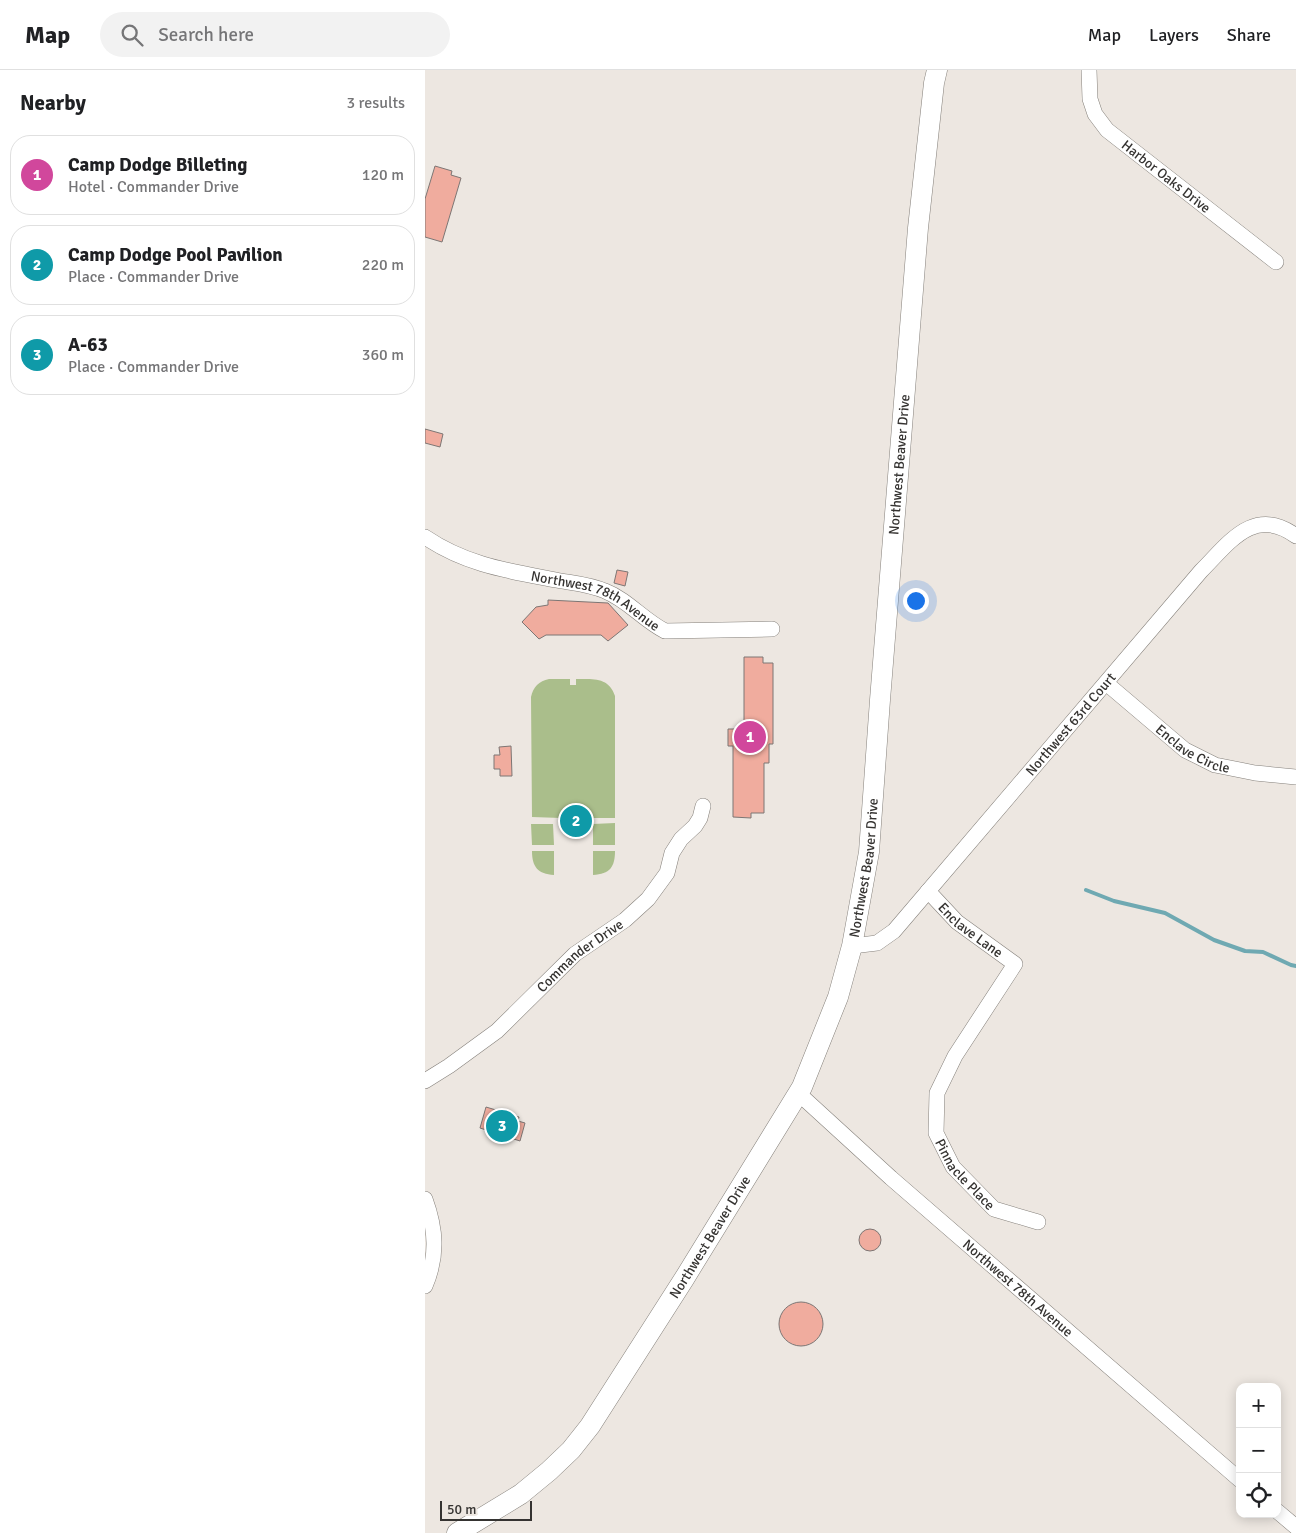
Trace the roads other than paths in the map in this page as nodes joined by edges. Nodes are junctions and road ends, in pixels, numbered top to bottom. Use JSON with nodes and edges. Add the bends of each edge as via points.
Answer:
{"nodes":[{"id":1,"x":937,"y":70,"type":"edge"},
{"id":2,"x":1089,"y":70,"type":"edge"},
{"id":3,"x":1276,"y":262,"type":"dead end"},
{"id":4,"x":1296,"y":536,"type":"edge"},
{"id":5,"x":425,"y":537,"type":"edge"},
{"id":6,"x":772,"y":630,"type":"dead end"},
{"id":7,"x":1107,"y":683,"type":"junction"},
{"id":8,"x":1296,"y":777,"type":"edge"},
{"id":9,"x":703,"y":806,"type":"dead end"},
{"id":10,"x":928,"y":891,"type":"junction"},
{"id":11,"x":852,"y":946,"type":"junction"},
{"id":12,"x":1015,"y":964,"type":"joint"},
{"id":13,"x":425,"y":1081,"type":"edge"},
{"id":14,"x":798,"y":1093,"type":"junction"},
{"id":15,"x":425,"y":1198,"type":"edge"},
{"id":16,"x":1038,"y":1222,"type":"dead end"},
{"id":17,"x":425,"y":1286,"type":"edge"},
{"id":18,"x":1236,"y":1477,"type":"edge"},
{"id":19,"x":1281,"y":1515,"type":"edge"},
{"id":20,"x":1296,"y":1527,"type":"edge"},
{"id":21,"x":457,"y":1533,"type":"edge"}],
"edges":[{"from":1,"to":11,"type":"main road","name":"Northwest Beaver Drive","via":[[917,238],[869,852]]},
{"from":2,"to":3,"type":"street","name":"Harbor Oaks Drive","via":[[1090,99],[1095,114],[1107,130]]},
{"from":4,"to":7,"type":"street","name":"Northwest 63rd Court","via":[[1278,525],[1265,524],[1251,526],[1238,534],[1201,571]]},
{"from":5,"to":6,"type":"street","name":"Northwest 78th Avenue","via":[[486,566],[605,591],[665,631]]},
{"from":7,"to":8,"type":"street","name":"Enclave Circle","via":[[1185,750],[1215,765]]},
{"from":7,"to":10,"type":"street","name":"Northwest 63rd Court"},
{"from":9,"to":13,"type":"street","name":"Commander Drive","via":[[700,818],[672,853],[667,873],[649,899],[625,920],[575,954],[497,1031]]},
{"from":10,"to":11,"type":"street","name":"Northwest 63rd Court","via":[[894,931],[877,943]]},
{"from":10,"to":12,"type":"street","name":"Enclave Lane","via":[[957,922]]},
{"from":11,"to":14,"type":"main road","name":"Northwest Beaver Drive","via":[[838,997]]},
{"from":12,"to":16,"type":"street","name":"Pinnacle Place","via":[[955,1056],[937,1093],[936,1133],[953,1167],[994,1209]]},
{"from":14,"to":18,"type":"street","name":"Northwest 78th Avenue","via":[[898,1184]]},
{"from":14,"to":21,"type":"main road","name":"Northwest Beaver Drive","via":[[590,1426],[571,1450],[521,1494]]},
{"from":15,"to":17,"type":"street","via":[[435,1239],[432,1271]]},
{"from":19,"to":20,"type":"street"}]}
